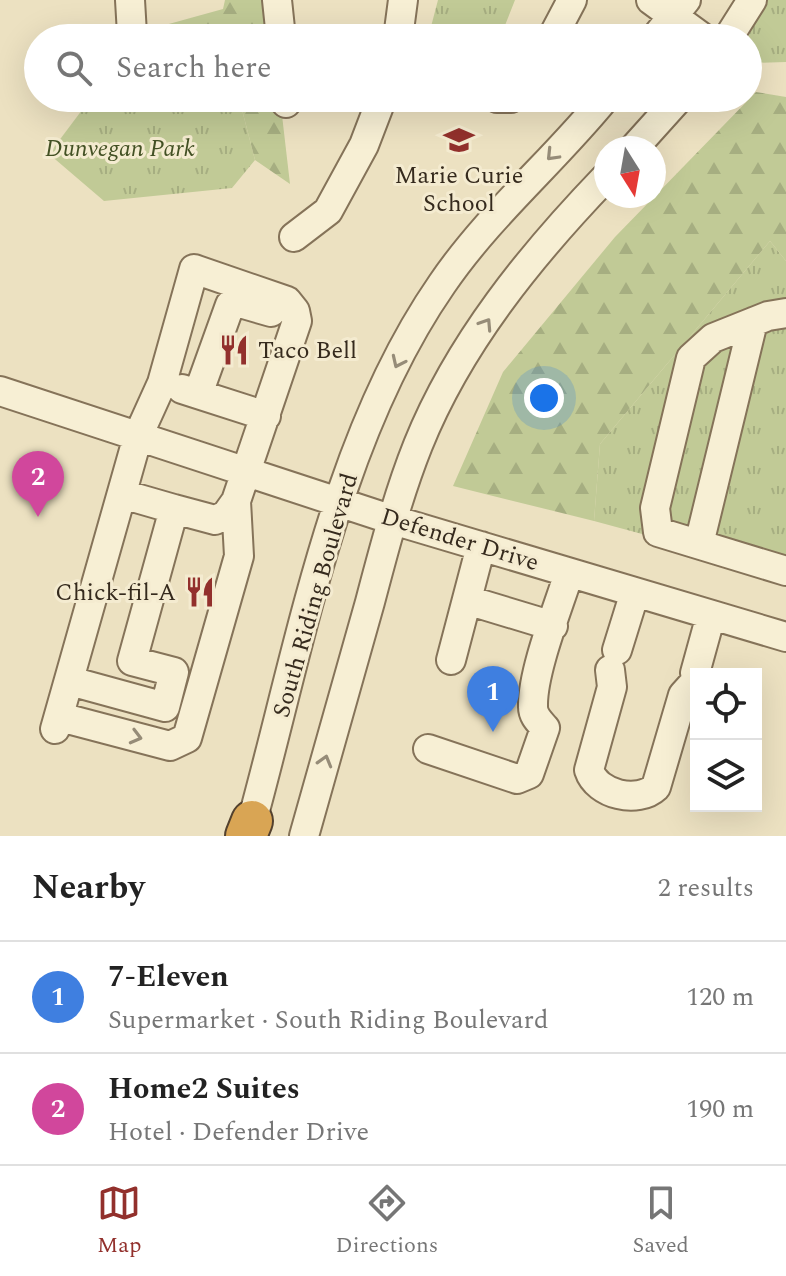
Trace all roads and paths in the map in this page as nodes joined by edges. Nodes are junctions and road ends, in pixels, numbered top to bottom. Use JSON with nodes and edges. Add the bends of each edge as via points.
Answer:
{"nodes":[{"id":1,"x":130,"y":0,"type":"edge"},
{"id":2,"x":277,"y":0,"type":"edge"},
{"id":3,"x":403,"y":0,"type":"edge"},
{"id":4,"x":572,"y":0,"type":"edge"},
{"id":5,"x":752,"y":0,"type":"edge"},
{"id":6,"x":131,"y":24,"type":"edge"},
{"id":7,"x":280,"y":24,"type":"edge"},
{"id":8,"x":400,"y":24,"type":"edge"},
{"id":9,"x":559,"y":24,"type":"edge"},
{"id":10,"x":737,"y":24,"type":"edge"},
{"id":11,"x":377,"y":112,"type":"edge"},
{"id":12,"x":592,"y":112,"type":"edge"},
{"id":13,"x":666,"y":112,"type":"edge"},
{"id":14,"x":645,"y":136,"type":"edge"},
{"id":15,"x":594,"y":189,"type":"edge"},
{"id":16,"x":294,"y":237,"type":"dead end"},
{"id":17,"x":786,"y":313,"type":"edge"},
{"id":18,"x":753,"y":322,"type":"junction"},
{"id":19,"x":296,"y":326,"type":"junction"},
{"id":20,"x":162,"y":383,"type":"junction"},
{"id":21,"x":0,"y":391,"type":"edge"},
{"id":22,"x":198,"y":394,"type":"junction"},
{"id":23,"x":266,"y":416,"type":"junction"},
{"id":24,"x":138,"y":436,"type":"junction"},
{"id":25,"x":248,"y":472,"type":"junction"},
{"id":26,"x":122,"y":494,"type":"junction"},
{"id":27,"x":338,"y":500,"type":"junction"},
{"id":28,"x":174,"y":509,"type":"junction"},
{"id":29,"x":393,"y":520,"type":"junction"},
{"id":30,"x":224,"y":526,"type":"junction"},
{"id":31,"x":699,"y":544,"type":"junction"},
{"id":32,"x":481,"y":546,"type":"junction"},
{"id":33,"x":786,"y":571,"type":"edge"},
{"id":34,"x":569,"y":573,"type":"junction"},
{"id":35,"x":635,"y":592,"type":"junction"},
{"id":36,"x":467,"y":600,"type":"junction"},
{"id":37,"x":711,"y":615,"type":"junction"},
{"id":38,"x":553,"y":626,"type":"junction"},
{"id":39,"x":786,"y":637,"type":"edge"},
{"id":40,"x":451,"y":660,"type":"dead end"},
{"id":41,"x":132,"y":661,"type":"junction"},
{"id":42,"x":696,"y":668,"type":"edge"},
{"id":43,"x":70,"y":681,"type":"junction"},
{"id":44,"x":690,"y":684,"type":"edge"},
{"id":45,"x":123,"y":696,"type":"junction"},
{"id":46,"x":428,"y":749,"type":"dead end"},
{"id":47,"x":249,"y":831,"type":"edge"},
{"id":48,"x":304,"y":836,"type":"edge"}],
"edges":[{"from":1,"to":6,"type":"street"},
{"from":2,"to":7,"type":"street"},
{"from":3,"to":8,"type":"street"},
{"from":4,"to":9,"type":"street"},
{"from":5,"to":10,"type":"street"},
{"from":11,"to":16,"type":"street","via":[[328,211]]},
{"from":12,"to":27,"type":"street","name":"South Riding Boulevard","one_way":true,"via":[[520,187],[440,286],[393,372]]},
{"from":13,"to":14,"type":"street"},
{"from":29,"to":15,"type":"street","one_way":true,"via":[[418,444],[477,337],[544,241]]},
{"from":17,"to":18,"type":"street"},
{"from":18,"to":31,"type":"street"},
{"from":18,"to":31,"type":"street","via":[[713,338],[691,358],[655,508],[658,532]]},
{"from":19,"to":20,"type":"street","via":[[295,311],[287,301],[194,269],[181,290]]},
{"from":19,"to":22,"type":"street","via":[[274,312],[230,305]]},
{"from":19,"to":23,"type":"street"},
{"from":20,"to":22,"type":"street"},
{"from":20,"to":24,"type":"street"},
{"from":21,"to":24,"type":"street","name":"Defender Drive"},
{"from":22,"to":23,"type":"street"},
{"from":23,"to":25,"type":"street"},
{"from":24,"to":25,"type":"street","name":"Defender Drive"},
{"from":24,"to":26,"type":"street"},
{"from":25,"to":27,"type":"street","name":"Defender Drive"},
{"from":25,"to":30,"type":"street"},
{"from":26,"to":28,"type":"street"},
{"from":26,"to":43,"type":"street"},
{"from":27,"to":29,"type":"street","name":"Defender Drive"},
{"from":27,"to":47,"type":"street","name":"South Riding Boulevard"},
{"from":28,"to":30,"type":"street"},
{"from":28,"to":41,"type":"street"},
{"from":29,"to":32,"type":"street","name":"Defender Drive"},
{"from":48,"to":29,"type":"street","one_way":true},
{"from":43,"to":30,"type":"street","one_way":true,"via":[[58,723],[170,746],[187,738],[239,556]]},
{"from":31,"to":33,"type":"street"},
{"from":32,"to":34,"type":"street","name":"Defender Drive"},
{"from":32,"to":36,"type":"street"},
{"from":34,"to":35,"type":"street","name":"Defender Drive"},
{"from":34,"to":38,"type":"street"},
{"from":35,"to":37,"type":"street","name":"Defender Drive"},
{"from":35,"to":44,"type":"street","via":[[614,660],[612,687],[589,770],[592,781],[601,788],[647,796],[656,787]]},
{"from":36,"to":38,"type":"street"},
{"from":36,"to":40,"type":"street"},
{"from":37,"to":39,"type":"street","name":"Defender Drive"},
{"from":37,"to":42,"type":"street"},
{"from":38,"to":46,"type":"street","via":[[533,707],[545,728],[529,774],[517,779]]},
{"from":41,"to":45,"type":"street"},
{"from":41,"to":45,"type":"street","via":[[174,672],[165,707]]},
{"from":43,"to":45,"type":"street"}]}
